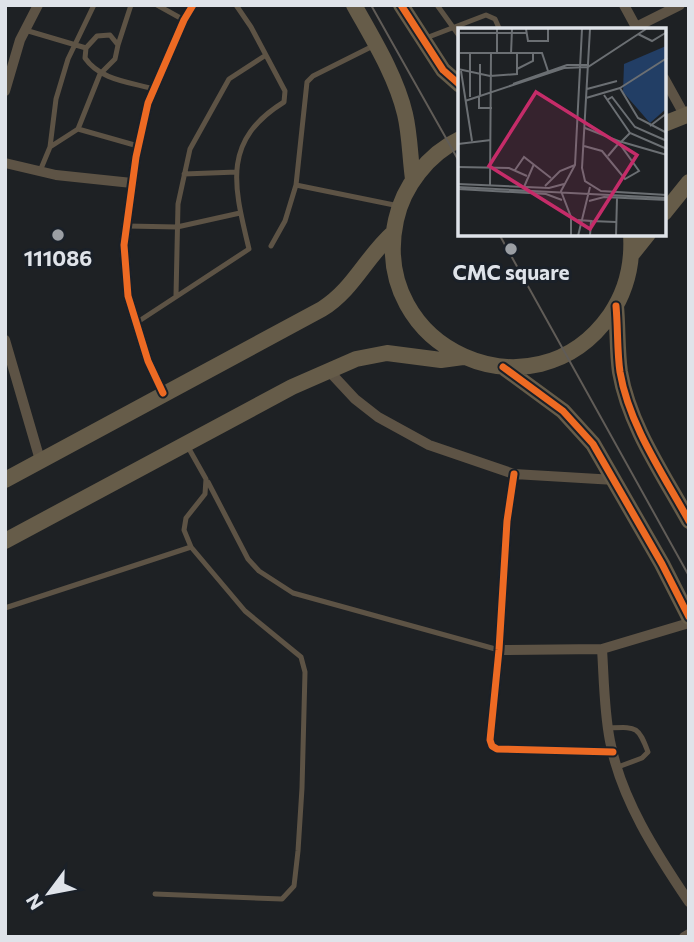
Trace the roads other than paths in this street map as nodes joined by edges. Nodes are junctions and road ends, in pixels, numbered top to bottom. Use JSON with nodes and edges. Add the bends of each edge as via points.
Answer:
{"nodes":[{"id":1,"x":38,"y":5,"type":"edge"},
{"id":2,"x":94,"y":5,"type":"edge"},
{"id":3,"x":131,"y":5,"type":"edge"},
{"id":4,"x":157,"y":5,"type":"edge"},
{"id":5,"x":193,"y":5,"type":"edge"},
{"id":6,"x":236,"y":5,"type":"edge"},
{"id":7,"x":354,"y":5,"type":"edge"},
{"id":8,"x":401,"y":5,"type":"edge"},
{"id":9,"x":437,"y":5,"type":"edge"},
{"id":10,"x":624,"y":5,"type":"edge"},
{"id":11,"x":680,"y":5,"type":"edge"},
{"id":12,"x":184,"y":20,"type":"junction"},
{"id":13,"x":451,"y":27,"type":"junction"},
{"id":14,"x":499,"y":28,"type":"dead end"},
{"id":15,"x":637,"y":28,"type":"edge"},
{"id":16,"x":25,"y":30,"type":"junction"},
{"id":17,"x":458,"y":35,"type":"edge"},
{"id":18,"x":422,"y":40,"type":"junction"},
{"id":19,"x":74,"y":44,"type":"junction"},
{"id":20,"x":118,"y":45,"type":"junction"},
{"id":21,"x":376,"y":45,"type":"junction"},
{"id":22,"x":86,"y":48,"type":"junction"},
{"id":23,"x":266,"y":55,"type":"junction"},
{"id":24,"x":100,"y":74,"type":"junction"},
{"id":25,"x":666,"y":81,"type":"edge"},
{"id":26,"x":458,"y":83,"type":"edge"},
{"id":27,"x":154,"y":89,"type":"junction"},
{"id":28,"x":5,"y":91,"type":"edge"},
{"id":29,"x":687,"y":115,"type":"edge"},
{"id":30,"x":666,"y":123,"type":"edge"},
{"id":31,"x":78,"y":129,"type":"junction"},
{"id":32,"x":458,"y":140,"type":"edge"},
{"id":33,"x":138,"y":146,"type":"junction"},
{"id":34,"x":50,"y":147,"type":"junction"},
{"id":35,"x":5,"y":163,"type":"edge"},
{"id":36,"x":40,"y":171,"type":"junction"},
{"id":37,"x":237,"y":172,"type":"junction"},
{"id":38,"x":184,"y":174,"type":"junction"},
{"id":39,"x":413,"y":179,"type":"junction"},
{"id":40,"x":689,"y":182,"type":"edge"},
{"id":41,"x":132,"y":183,"type":"junction"},
{"id":42,"x":296,"y":185,"type":"junction"},
{"id":43,"x":399,"y":206,"type":"junction"},
{"id":44,"x":666,"y":211,"type":"edge"},
{"id":45,"x":240,"y":213,"type":"junction"},
{"id":46,"x":127,"y":226,"type":"junction"},
{"id":47,"x":177,"y":227,"type":"junction"},
{"id":48,"x":393,"y":233,"type":"junction"},
{"id":49,"x":631,"y":236,"type":"edge"},
{"id":50,"x":646,"y":236,"type":"edge"},
{"id":51,"x":271,"y":246,"type":"dead end"},
{"id":52,"x":632,"y":254,"type":"junction"},
{"id":53,"x":176,"y":296,"type":"junction"},
{"id":54,"x":616,"y":306,"type":"junction"},
{"id":55,"x":136,"y":323,"type":"junction"},
{"id":56,"x":5,"y":340,"type":"edge"},
{"id":57,"x":463,"y":357,"type":"junction"},
{"id":58,"x":503,"y":367,"type":"junction"},
{"id":59,"x":328,"y":370,"type":"junction"},
{"id":60,"x":163,"y":393,"type":"junction"},
{"id":61,"x":186,"y":444,"type":"junction"},
{"id":62,"x":40,"y":460,"type":"junction"},
{"id":63,"x":514,"y":474,"type":"junction"},
{"id":64,"x":206,"y":479,"type":"junction"},
{"id":65,"x":5,"y":480,"type":"edge"},
{"id":66,"x":615,"y":480,"type":"junction"},
{"id":67,"x":689,"y":521,"type":"edge"},
{"id":68,"x":5,"y":541,"type":"edge"},
{"id":69,"x":191,"y":547,"type":"junction"},
{"id":70,"x":5,"y":608,"type":"edge"},
{"id":71,"x":689,"y":617,"type":"edge"},
{"id":72,"x":689,"y":623,"type":"edge"},
{"id":73,"x":601,"y":649,"type":"junction"},
{"id":74,"x":499,"y":650,"type":"junction"},
{"id":75,"x":608,"y":728,"type":"junction"},
{"id":76,"x":613,"y":752,"type":"junction"},
{"id":77,"x":618,"y":767,"type":"junction"},
{"id":78,"x":155,"y":894,"type":"dead end"},
{"id":79,"x":689,"y":902,"type":"edge"}],
"edges":[{"from":1,"to":16,"type":"street"},
{"from":2,"to":19,"type":"lane"},
{"from":3,"to":20,"type":"lane"},
{"from":4,"to":12,"type":"lane"},
{"from":5,"to":12,"type":"street"},
{"from":6,"to":23,"type":"lane"},
{"from":7,"to":21,"type":"main road"},
{"from":8,"to":18,"type":"main road"},
{"from":9,"to":13,"type":"lane"},
{"from":10,"to":15,"type":"street"},
{"from":11,"to":15,"type":"street"},
{"from":12,"to":27,"type":"street"},
{"from":13,"to":14,"type":"lane","via":[[491,15]]},
{"from":13,"to":17,"type":"lane"},
{"from":13,"to":18,"type":"lane"},
{"from":16,"to":19,"type":"lane"},
{"from":16,"to":28,"type":"street"},
{"from":18,"to":26,"type":"main road"},
{"from":19,"to":22,"type":"lane"},
{"from":19,"to":34,"type":"lane","via":[[56,99]]},
{"from":20,"to":22,"type":"lane","via":[[110,35],[97,36]]},
{"from":20,"to":24,"type":"lane","via":[[115,59]]},
{"from":21,"to":39,"type":"main road","via":[[405,114]]},
{"from":21,"to":42,"type":"lane","via":[[307,82]]},
{"from":22,"to":24,"type":"lane","via":[[85,58]]},
{"from":23,"to":37,"type":"lane","via":[[285,91],[284,102],[247,133]]},
{"from":23,"to":38,"type":"lane","via":[[229,79],[190,149]]},
{"from":24,"to":27,"type":"lane"},
{"from":24,"to":31,"type":"lane"},
{"from":25,"to":29,"type":"street"},
{"from":27,"to":33,"type":"street"},
{"from":29,"to":30,"type":"main road"},
{"from":31,"to":33,"type":"lane"},
{"from":31,"to":34,"type":"lane"},
{"from":32,"to":39,"type":"main road"},
{"from":33,"to":41,"type":"street"},
{"from":34,"to":36,"type":"lane"},
{"from":35,"to":36,"type":"street"},
{"from":36,"to":41,"type":"street"},
{"from":37,"to":38,"type":"lane"},
{"from":37,"to":45,"type":"lane"},
{"from":38,"to":47,"type":"lane"},
{"from":39,"to":43,"type":"main road"},
{"from":40,"to":44,"type":"main road"},
{"from":41,"to":46,"type":"street"},
{"from":42,"to":43,"type":"lane"},
{"from":42,"to":51,"type":"lane"},
{"from":43,"to":48,"type":"main road"},
{"from":45,"to":47,"type":"lane"},
{"from":45,"to":53,"type":"lane","via":[[248,249]]},
{"from":46,"to":47,"type":"lane"},
{"from":46,"to":55,"type":"street","via":[[125,276]]},
{"from":47,"to":53,"type":"lane"},
{"from":48,"to":57,"type":"main road","via":[[394,266],[416,321],[437,342]]},
{"from":48,"to":60,"type":"main road","via":[[336,300]]},
{"from":49,"to":52,"type":"main road"},
{"from":50,"to":52,"type":"main road"},
{"from":52,"to":54,"type":"main road","via":[[628,282]]},
{"from":53,"to":55,"type":"lane"},
{"from":54,"to":58,"type":"main road","via":[[598,332],[566,356],[521,368]]},
{"from":54,"to":67,"type":"main road","via":[[620,372],[632,412]]},
{"from":55,"to":60,"type":"street"},
{"from":56,"to":62,"type":"street"},
{"from":57,"to":58,"type":"main road"},
{"from":57,"to":59,"type":"main road","via":[[441,360],[387,353]]},
{"from":58,"to":66,"type":"main road","via":[[579,426]]},
{"from":59,"to":61,"type":"main road"},
{"from":59,"to":63,"type":"street","via":[[355,399],[429,445]]},
{"from":60,"to":62,"type":"main road"},
{"from":61,"to":64,"type":"lane"},
{"from":61,"to":68,"type":"main road"},
{"from":62,"to":65,"type":"main road"},
{"from":63,"to":66,"type":"street"},
{"from":63,"to":74,"type":"street"},
{"from":64,"to":69,"type":"lane","via":[[205,494],[186,518],[184,530]]},
{"from":64,"to":74,"type":"lane","via":[[248,559],[293,593]]},
{"from":66,"to":71,"type":"main road"},
{"from":69,"to":70,"type":"lane"},
{"from":69,"to":78,"type":"lane","via":[[245,611],[301,657],[304,727],[294,886],[282,899],[273,900]]},
{"from":72,"to":73,"type":"street"},
{"from":73,"to":74,"type":"street"},
{"from":73,"to":75,"type":"street"},
{"from":74,"to":76,"type":"street","via":[[492,746]]},
{"from":75,"to":76,"type":"street"},
{"from":75,"to":77,"type":"lane","via":[[633,727],[649,752]]},
{"from":76,"to":77,"type":"street"},
{"from":77,"to":79,"type":"street","via":[[634,809]]}]}
